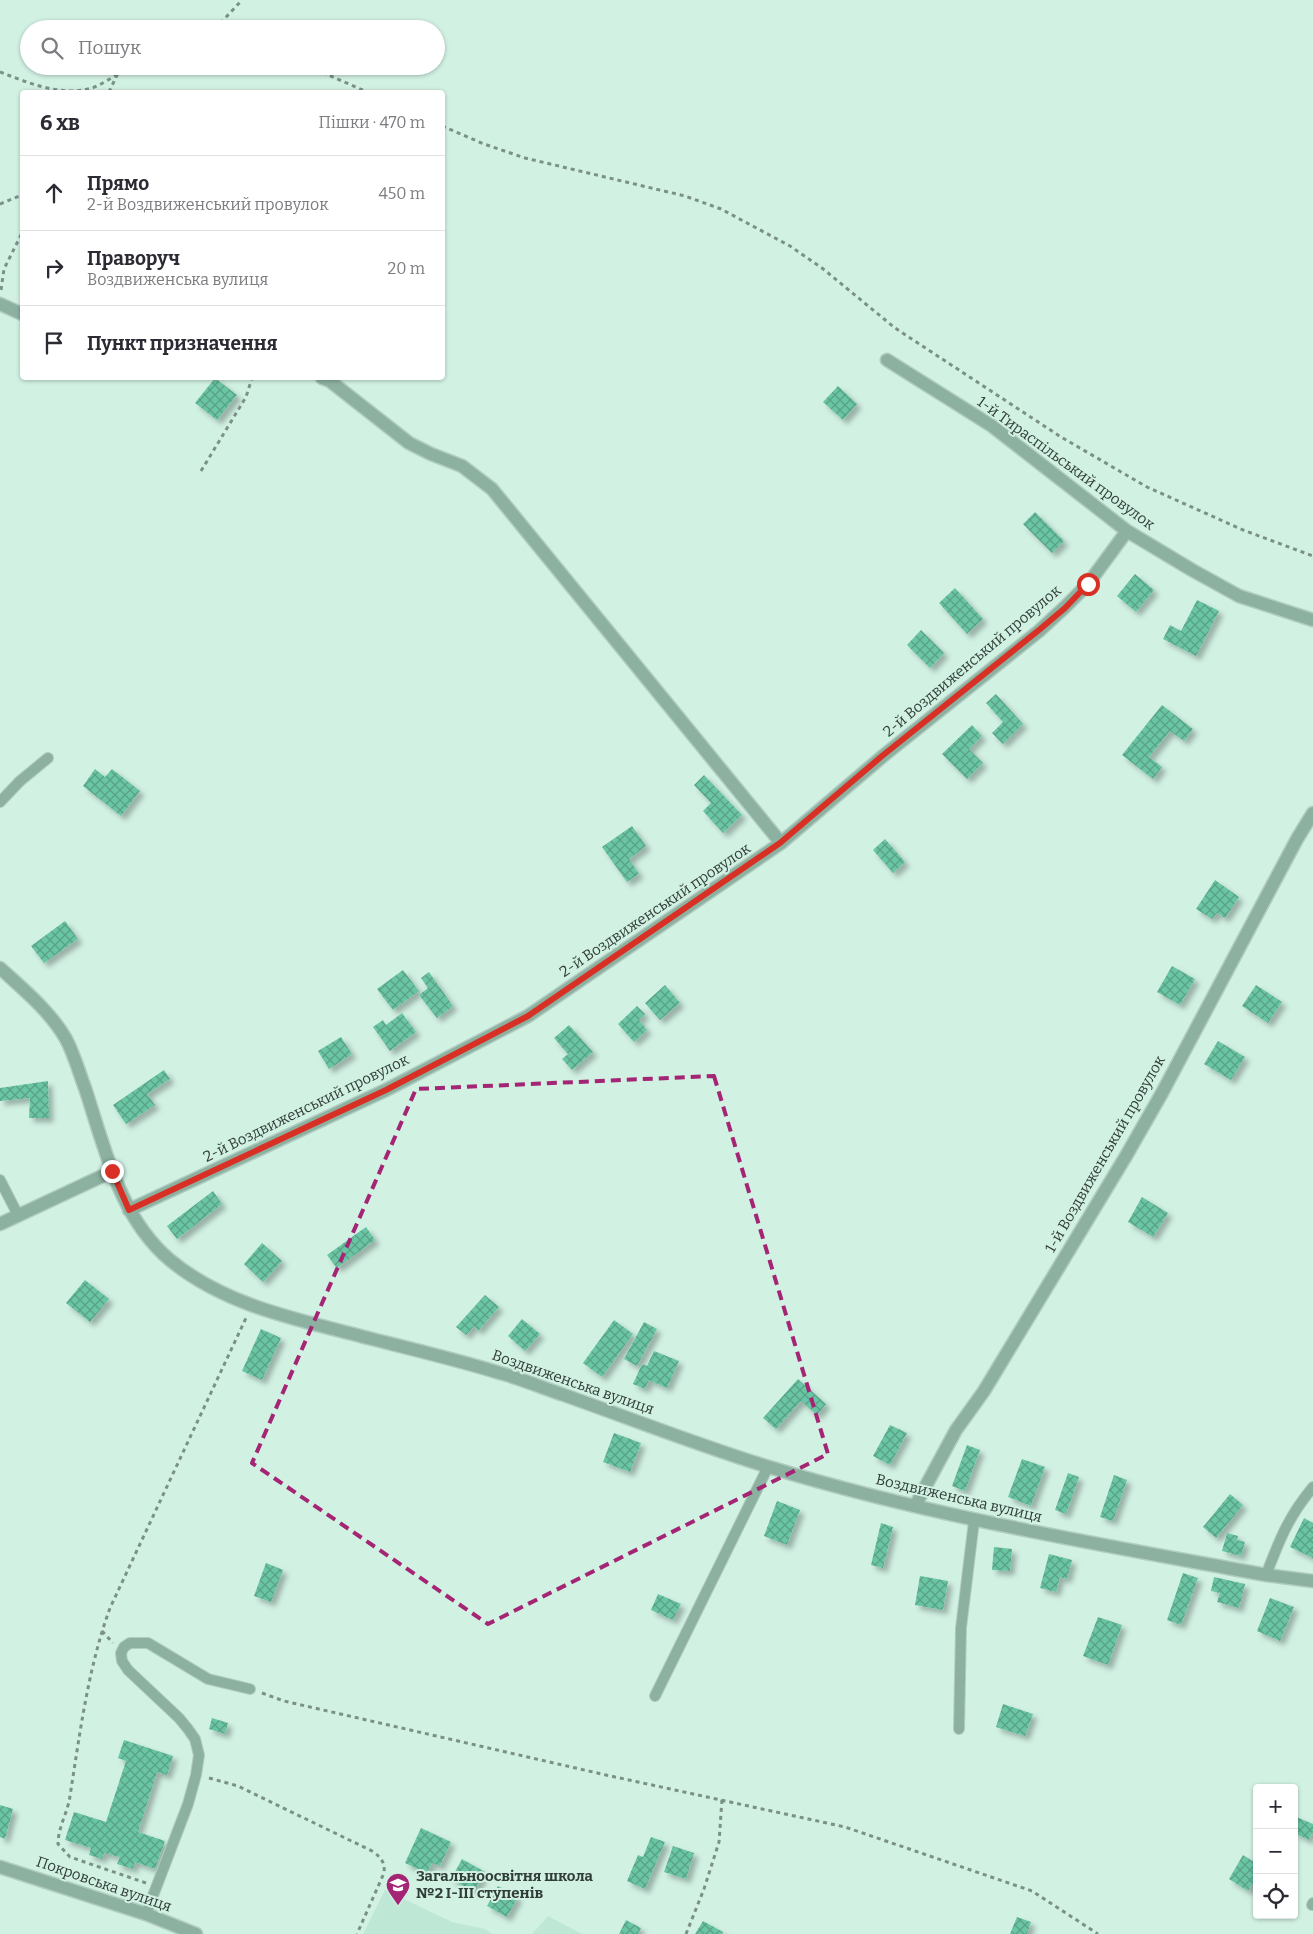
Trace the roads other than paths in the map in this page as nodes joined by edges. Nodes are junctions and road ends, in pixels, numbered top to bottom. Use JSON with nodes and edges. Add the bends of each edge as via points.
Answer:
{"nodes":[{"id":1,"x":0,"y":304,"type":"edge"},
{"id":2,"x":20,"y":313,"type":"edge"},
{"id":3,"x":887,"y":360,"type":"dead end"},
{"id":4,"x":327,"y":380,"type":"edge"},
{"id":5,"x":1127,"y":531,"type":"junction"},
{"id":6,"x":1313,"y":620,"type":"edge"},
{"id":7,"x":48,"y":758,"type":"dead end"},
{"id":8,"x":0,"y":802,"type":"edge"},
{"id":9,"x":1313,"y":813,"type":"edge"},
{"id":10,"x":780,"y":843,"type":"junction"},
{"id":11,"x":0,"y":968,"type":"edge"},
{"id":12,"x":112,"y":1171,"type":"junction"},
{"id":13,"x":0,"y":1180,"type":"edge"},
{"id":14,"x":129,"y":1210,"type":"junction"},
{"id":15,"x":18,"y":1216,"type":"junction"},
{"id":16,"x":0,"y":1224,"type":"edge"},
{"id":17,"x":768,"y":1467,"type":"junction"},
{"id":18,"x":1313,"y":1487,"type":"edge"},
{"id":19,"x":915,"y":1506,"type":"junction"},
{"id":20,"x":974,"y":1521,"type":"junction"},
{"id":21,"x":1266,"y":1575,"type":"junction"},
{"id":22,"x":1313,"y":1581,"type":"edge"},
{"id":23,"x":250,"y":1689,"type":"road end"},
{"id":24,"x":656,"y":1696,"type":"dead end"},
{"id":25,"x":959,"y":1729,"type":"dead end"},
{"id":26,"x":0,"y":1866,"type":"edge"},
{"id":27,"x":146,"y":1914,"type":"junction"},
{"id":28,"x":196,"y":1934,"type":"edge"}],
"edges":[{"from":1,"to":2,"type":"street"},
{"from":3,"to":5,"type":"street","name":"1-й Тираспільський провулок","via":[[992,426]]},
{"from":4,"to":10,"type":"street","via":[[409,443],[462,466],[492,490]]},
{"from":5,"to":6,"type":"street","name":"1-й Тираспільський провулок","via":[[1239,596]]},
{"from":5,"to":10,"type":"street","name":"2-й Воздвиженський провулок","via":[[1088,584],[1065,608]]},
{"from":7,"to":8,"type":"lane"},
{"from":9,"to":19,"type":"street","name":"1-й Воздвиженський провулок","via":[[1126,1156],[984,1391],[956,1430]]},
{"from":10,"to":14,"type":"street","name":"2-й Воздвиженський провулок","via":[[528,1016],[386,1090]]},
{"from":11,"to":12,"type":"street","name":"Воздвиженська вулиця","via":[[38,1003],[66,1039]]},
{"from":12,"to":14,"type":"street","name":"Воздвиженська вулиця"},
{"from":12,"to":15,"type":"street"},
{"from":13,"to":15,"type":"lane"},
{"from":14,"to":17,"type":"street","name":"Воздвиженська вулиця","via":[[141,1230],[172,1262],[215,1289],[251,1306],[502,1373]]},
{"from":15,"to":16,"type":"street"},
{"from":17,"to":19,"type":"street","name":"Воздвиженська вулиця"},
{"from":17,"to":24,"type":"lane"},
{"from":18,"to":21,"type":"lane","via":[[1286,1525]]},
{"from":19,"to":20,"type":"street","name":"Воздвиженська вулиця"},
{"from":20,"to":21,"type":"street","name":"Воздвиженська вулиця"},
{"from":20,"to":25,"type":"lane","via":[[961,1628]]},
{"from":21,"to":22,"type":"street","name":"Воздвиженська вулиця"},
{"from":23,"to":27,"type":"lane","via":[[208,1679],[148,1644],[130,1643],[121,1653],[128,1670],[179,1718],[195,1740],[199,1755],[188,1804]]},
{"from":26,"to":27,"type":"street","name":"Покровська вулиця"},
{"from":27,"to":28,"type":"street","name":"Покровська вулиця"}]}
